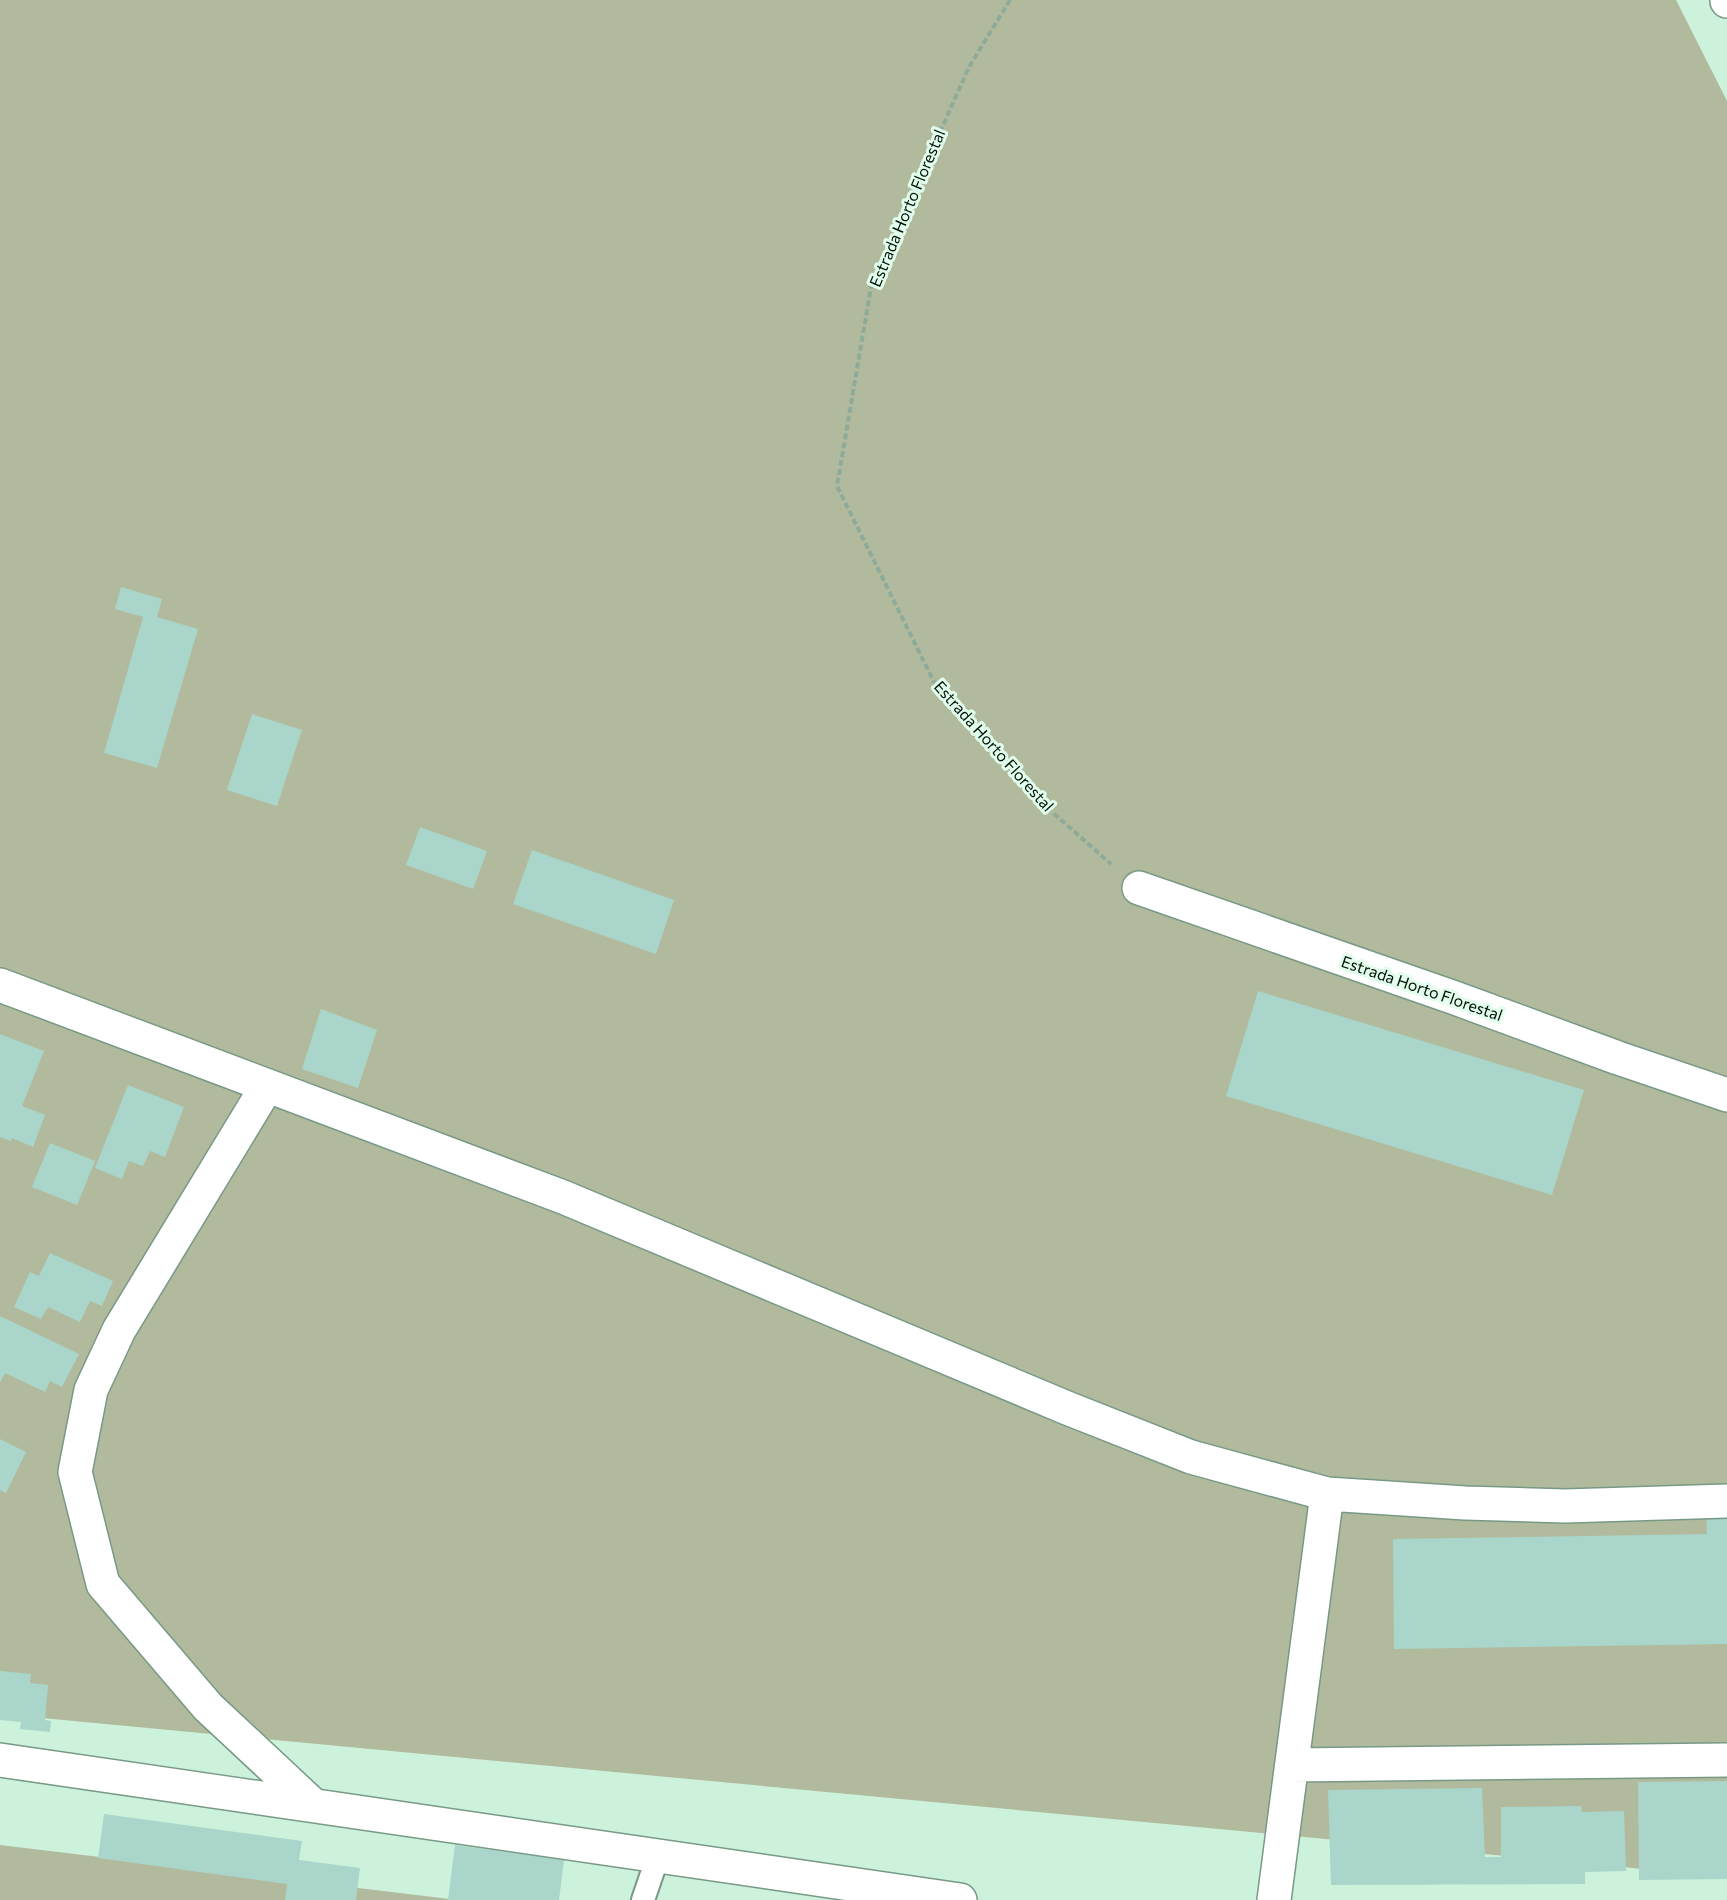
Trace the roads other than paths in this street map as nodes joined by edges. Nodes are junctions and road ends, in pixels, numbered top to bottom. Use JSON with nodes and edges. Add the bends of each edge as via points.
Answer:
{"nodes":[{"id":1,"x":1138,"y":888,"type":"road end"},
{"id":2,"x":0,"y":985,"type":"edge"},
{"id":3,"x":267,"y":1086,"type":"junction"},
{"id":4,"x":1727,"y":1095,"type":"edge"},
{"id":5,"x":1327,"y":1494,"type":"junction"},
{"id":6,"x":1727,"y":1502,"type":"edge"},
{"id":7,"x":0,"y":1760,"type":"edge"},
{"id":8,"x":1727,"y":1760,"type":"edge"},
{"id":9,"x":1292,"y":1765,"type":"junction"},
{"id":10,"x":313,"y":1805,"type":"junction"},
{"id":11,"x":658,"y":1856,"type":"junction"},
{"id":12,"x":643,"y":1900,"type":"edge"},
{"id":13,"x":960,"y":1900,"type":"edge"},
{"id":14,"x":1274,"y":1900,"type":"edge"}],
"edges":[{"from":1,"to":4,"type":"street","name":"Estrada Horto Florestal"},
{"from":2,"to":3,"type":"street"},
{"from":3,"to":5,"type":"street","via":[[563,1197],[1191,1457]]},
{"from":3,"to":10,"type":"street","via":[[119,1330],[92,1390],[75,1472],[103,1584],[208,1707]]},
{"from":5,"to":6,"type":"street","via":[[1565,1506]]},
{"from":5,"to":9,"type":"street"},
{"from":7,"to":10,"type":"street"},
{"from":8,"to":9,"type":"street"},
{"from":9,"to":14,"type":"street"},
{"from":10,"to":11,"type":"street"},
{"from":11,"to":12,"type":"lane"},
{"from":11,"to":13,"type":"street"}]}
